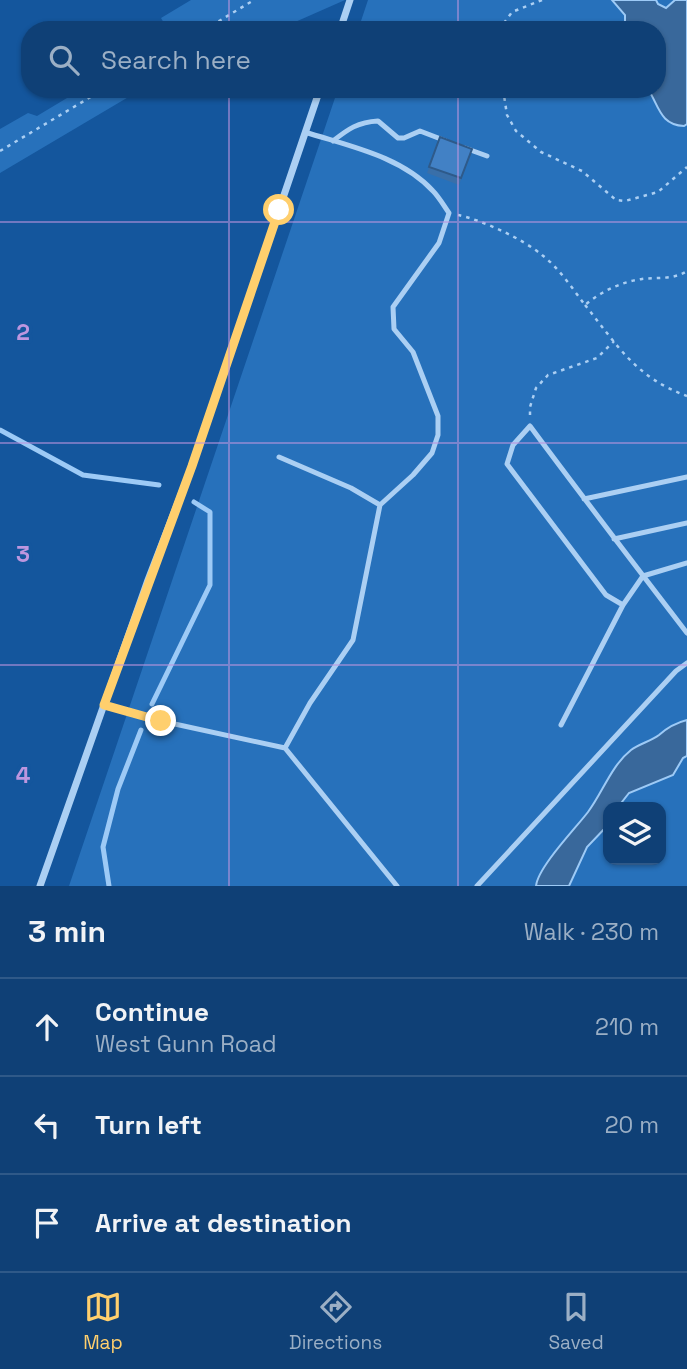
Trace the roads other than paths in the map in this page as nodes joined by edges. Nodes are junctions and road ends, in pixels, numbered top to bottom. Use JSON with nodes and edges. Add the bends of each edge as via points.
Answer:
{"nodes":[{"id":1,"x":349,"y":0,"type":"edge"},
{"id":2,"x":343,"y":21,"type":"edge"},
{"id":3,"x":317,"y":98,"type":"edge"},
{"id":4,"x":305,"y":132,"type":"junction"},
{"id":5,"x":332,"y":141,"type":"junction"},
{"id":6,"x":487,"y":156,"type":"dead end"},
{"id":7,"x":279,"y":457,"type":"dead end"},
{"id":8,"x":687,"y":477,"type":"edge"},
{"id":9,"x":584,"y":499,"type":"junction"},
{"id":10,"x":380,"y":505,"type":"junction"},
{"id":11,"x":687,"y":523,"type":"edge"},
{"id":12,"x":614,"y":539,"type":"junction"},
{"id":13,"x":687,"y":563,"type":"edge"},
{"id":14,"x":643,"y":576,"type":"junction"},
{"id":15,"x":624,"y":605,"type":"junction"},
{"id":16,"x":687,"y":633,"type":"edge"},
{"id":17,"x":687,"y":663,"type":"edge"},
{"id":18,"x":104,"y":705,"type":"junction"},
{"id":19,"x":561,"y":725,"type":"dead end"},
{"id":20,"x":285,"y":748,"type":"junction"},
{"id":21,"x":40,"y":886,"type":"edge"},
{"id":22,"x":397,"y":886,"type":"edge"},
{"id":23,"x":477,"y":886,"type":"edge"}],
"edges":[{"from":1,"to":2,"type":"street"},
{"from":3,"to":4,"type":"street"},
{"from":4,"to":5,"type":"lane"},
{"from":4,"to":18,"type":"street","via":[[192,466]]},
{"from":5,"to":6,"type":"lane","via":[[352,126],[378,121],[398,138],[420,131]]},
{"from":5,"to":10,"type":"lane","via":[[379,155],[411,173],[433,191],[449,213],[439,243],[393,307],[394,329],[413,352],[438,416],[438,435],[432,453]]},
{"from":7,"to":10,"type":"lane"},
{"from":8,"to":9,"type":"lane"},
{"from":9,"to":12,"type":"lane"},
{"from":9,"to":15,"type":"lane","via":[[530,426],[513,445],[507,464],[606,595]]},
{"from":10,"to":20,"type":"lane","via":[[353,640]]},
{"from":11,"to":12,"type":"lane"},
{"from":12,"to":14,"type":"lane"},
{"from":13,"to":14,"type":"lane"},
{"from":14,"to":15,"type":"lane"},
{"from":14,"to":16,"type":"lane"},
{"from":15,"to":19,"type":"lane"},
{"from":17,"to":23,"type":"lane"},
{"from":18,"to":20,"type":"lane"},
{"from":18,"to":21,"type":"street"},
{"from":20,"to":22,"type":"lane"}]}
